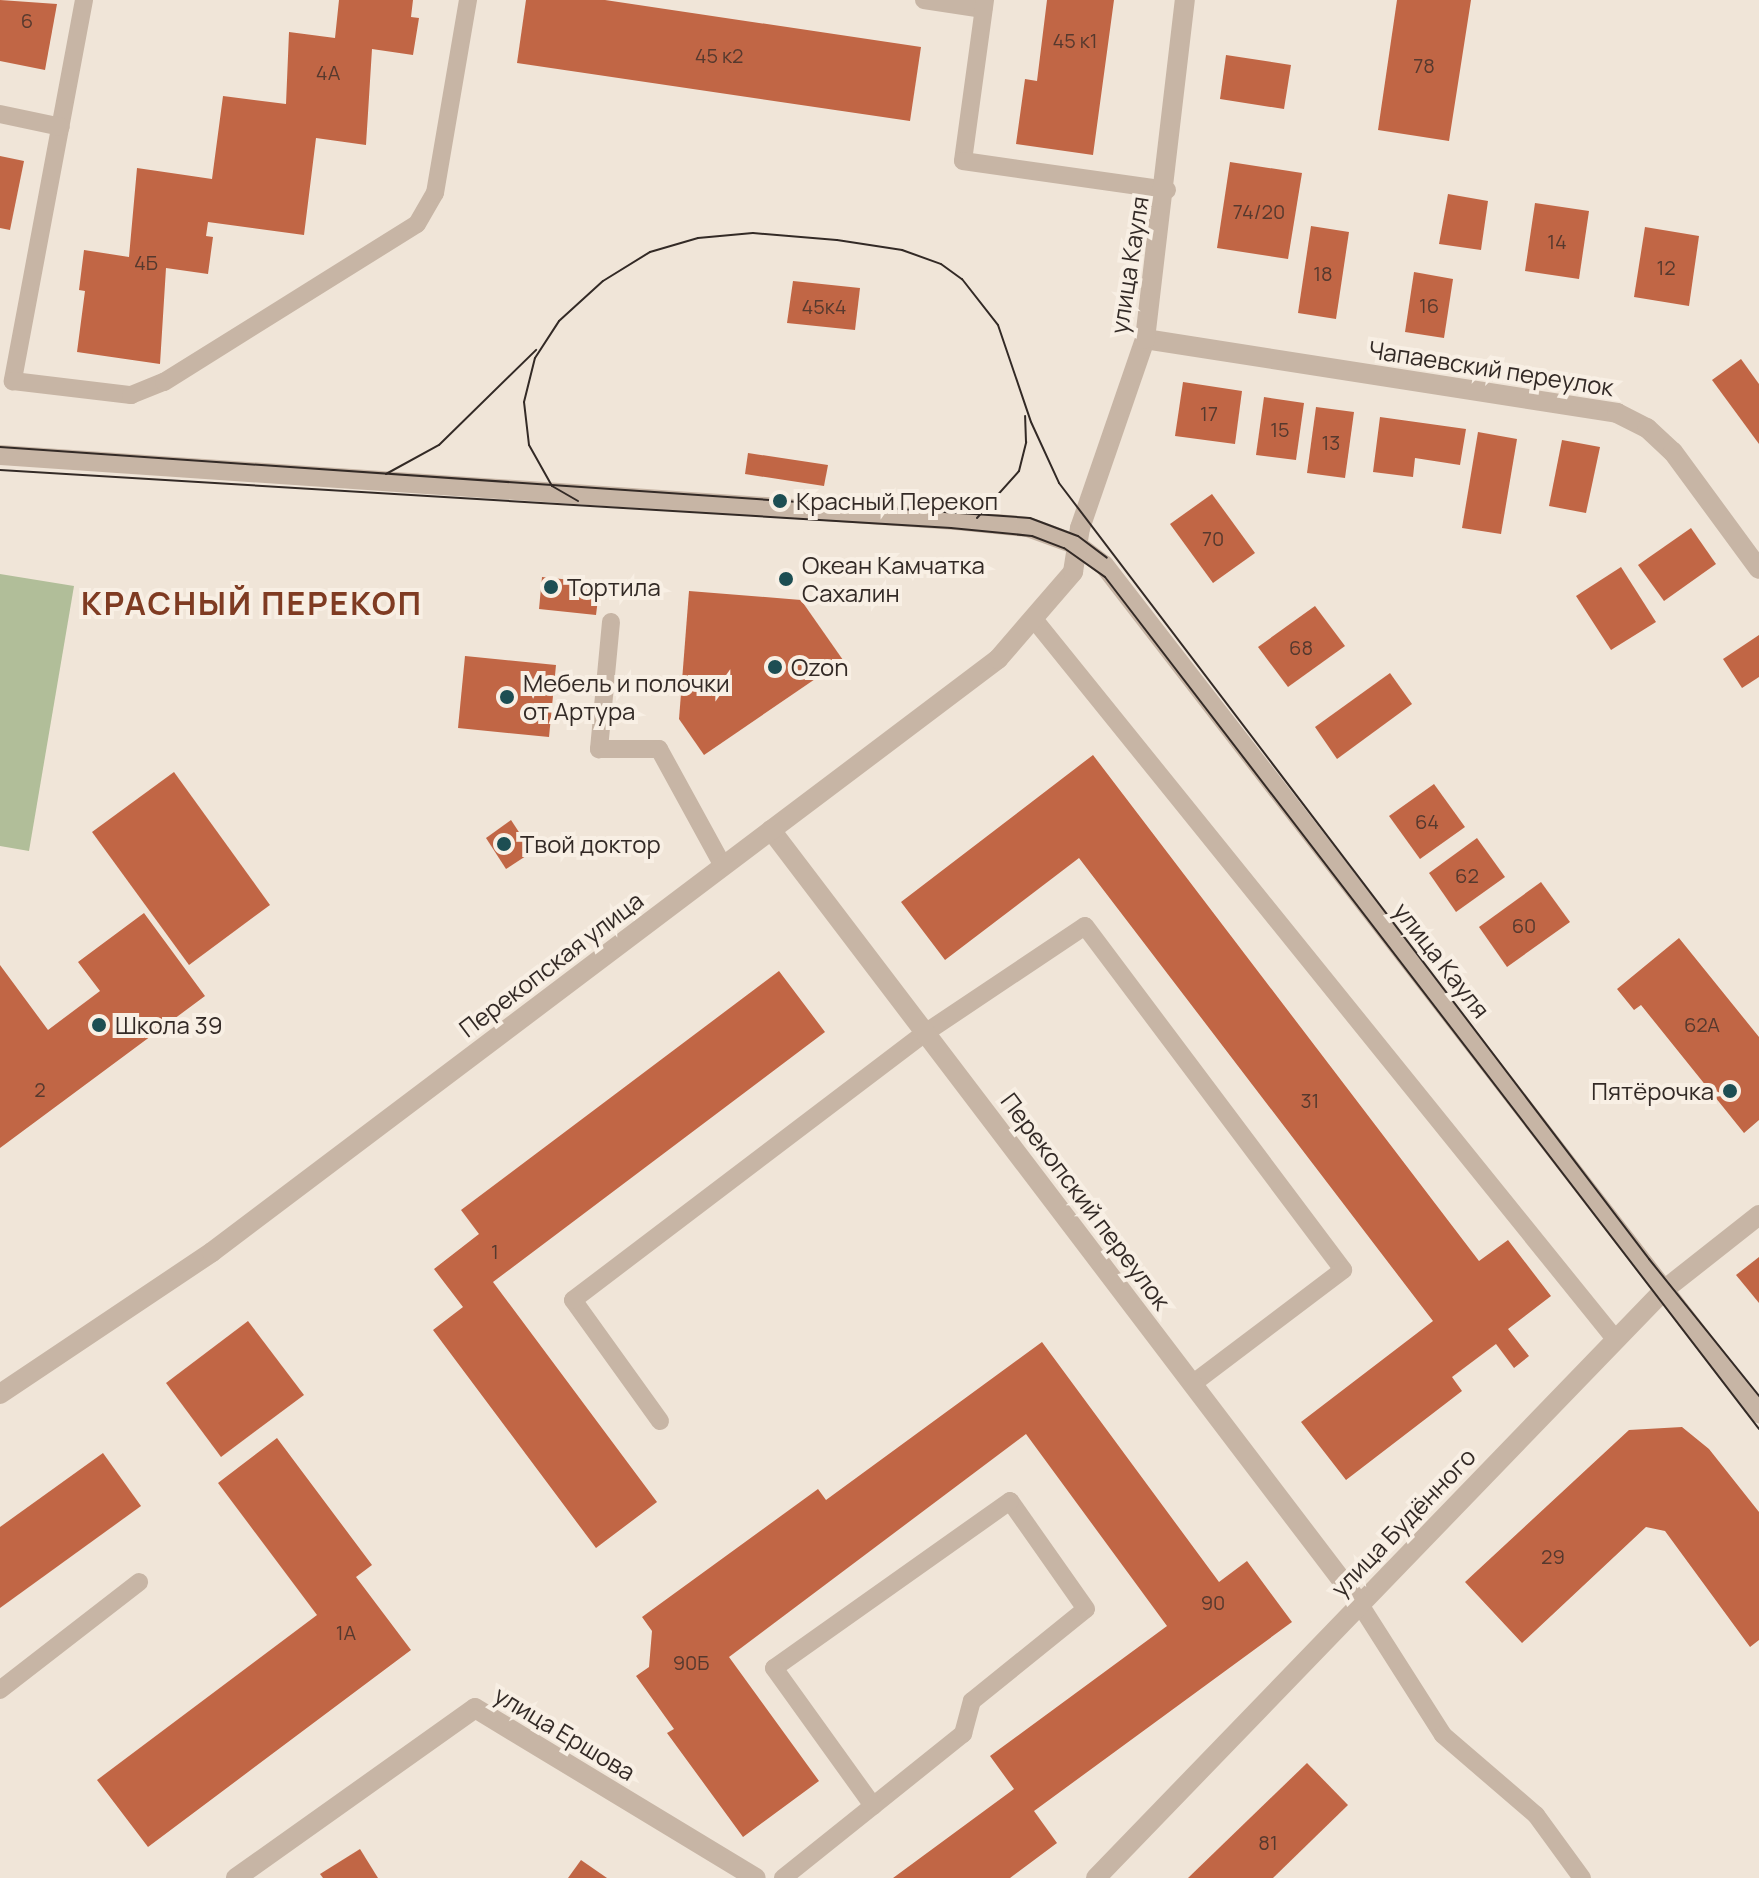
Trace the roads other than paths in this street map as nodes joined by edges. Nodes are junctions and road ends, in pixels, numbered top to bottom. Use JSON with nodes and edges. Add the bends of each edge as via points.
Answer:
{"nodes":[{"id":1,"x":84,"y":0,"type":"edge"},
{"id":2,"x":468,"y":0,"type":"edge"},
{"id":3,"x":924,"y":0,"type":"edge"},
{"id":4,"x":1185,"y":0,"type":"edge"},
{"id":5,"x":984,"y":4,"type":"edge"},
{"id":6,"x":0,"y":114,"type":"edge"},
{"id":7,"x":61,"y":127,"type":"junction"},
{"id":8,"x":1167,"y":190,"type":"junction"},
{"id":9,"x":1145,"y":339,"type":"junction"},
{"id":10,"x":0,"y":455,"type":"edge"},
{"id":11,"x":1078,"y":537,"type":"junction"},
{"id":12,"x":1759,"y":569,"type":"edge"},
{"id":13,"x":1033,"y":618,"type":"junction"},
{"id":14,"x":611,"y":622,"type":"dead end"},
{"id":15,"x":771,"y":830,"type":"junction"},
{"id":16,"x":723,"y":866,"type":"junction"},
{"id":17,"x":925,"y":1033,"type":"junction"},
{"id":18,"x":1759,"y":1215,"type":"edge"},
{"id":19,"x":1664,"y":1290,"type":"junction"},
{"id":20,"x":1616,"y":1340,"type":"junction"},
{"id":21,"x":1192,"y":1384,"type":"junction"},
{"id":22,"x":0,"y":1394,"type":"edge"},
{"id":23,"x":1759,"y":1413,"type":"edge"},
{"id":24,"x":660,"y":1421,"type":"dead end"},
{"id":25,"x":139,"y":1582,"type":"dead end"},
{"id":26,"x":1359,"y":1603,"type":"junction"},
{"id":27,"x":0,"y":1690,"type":"edge"},
{"id":28,"x":873,"y":1806,"type":"junction"},
{"id":29,"x":236,"y":1878,"type":"edge"},
{"id":30,"x":756,"y":1878,"type":"edge"},
{"id":31,"x":783,"y":1878,"type":"edge"},
{"id":32,"x":1096,"y":1878,"type":"edge"},
{"id":33,"x":1582,"y":1878,"type":"edge"}],
"edges":[{"from":1,"to":7,"type":"lane"},
{"from":2,"to":7,"type":"lane","via":[[435,193],[417,224],[164,382],[131,395],[13,381]]},
{"from":3,"to":5,"type":"lane"},
{"from":4,"to":8,"type":"street","name":"улица Кауля"},
{"from":5,"to":8,"type":"lane","via":[[963,161]]},
{"from":6,"to":7,"type":"lane"},
{"from":8,"to":9,"type":"street","name":"улица Кауля"},
{"from":9,"to":11,"type":"street","name":"улица Кауля"},
{"from":9,"to":12,"type":"street","name":"Чапаевский переулок","via":[[1617,413],[1647,428],[1673,452]]},
{"from":10,"to":11,"type":"street","via":[[956,520]]},
{"from":11,"to":13,"type":"street","name":"Перекопская улица","via":[[1073,572]]},
{"from":11,"to":19,"type":"street","name":"улица Кауля"},
{"from":13,"to":15,"type":"street","name":"Перекопская улица","via":[[998,659]]},
{"from":13,"to":20,"type":"lane"},
{"from":14,"to":16,"type":"lane","via":[[599,749],[659,749]]},
{"from":15,"to":16,"type":"street","name":"Перекопская улица"},
{"from":15,"to":17,"type":"street","name":"Перекопский переулок"},
{"from":16,"to":22,"type":"street","name":"Перекопская улица","via":[[212,1252]]},
{"from":17,"to":21,"type":"street","name":"Перекопский переулок"},
{"from":17,"to":21,"type":"lane","via":[[1085,926],[1343,1270]]},
{"from":17,"to":24,"type":"lane","via":[[573,1300]]},
{"from":18,"to":19,"type":"street","name":"улица Будённого"},
{"from":19,"to":20,"type":"street","name":"улица Будённого"},
{"from":19,"to":23,"type":"street","name":"улица Кауля"},
{"from":20,"to":26,"type":"street","name":"улица Будённого"},
{"from":21,"to":26,"type":"street","name":"Перекопский переулок"},
{"from":25,"to":27,"type":"lane"},
{"from":26,"to":32,"type":"street","name":"улица Будённого"},
{"from":26,"to":33,"type":"lane","via":[[1443,1735],[1536,1815]]},
{"from":28,"to":28,"type":"lane","via":[[963,1734],[972,1701],[1086,1609],[1010,1501],[774,1668]]},
{"from":28,"to":31,"type":"lane"},
{"from":29,"to":30,"type":"street","name":"улица Ершова","via":[[475,1708]]}]}
